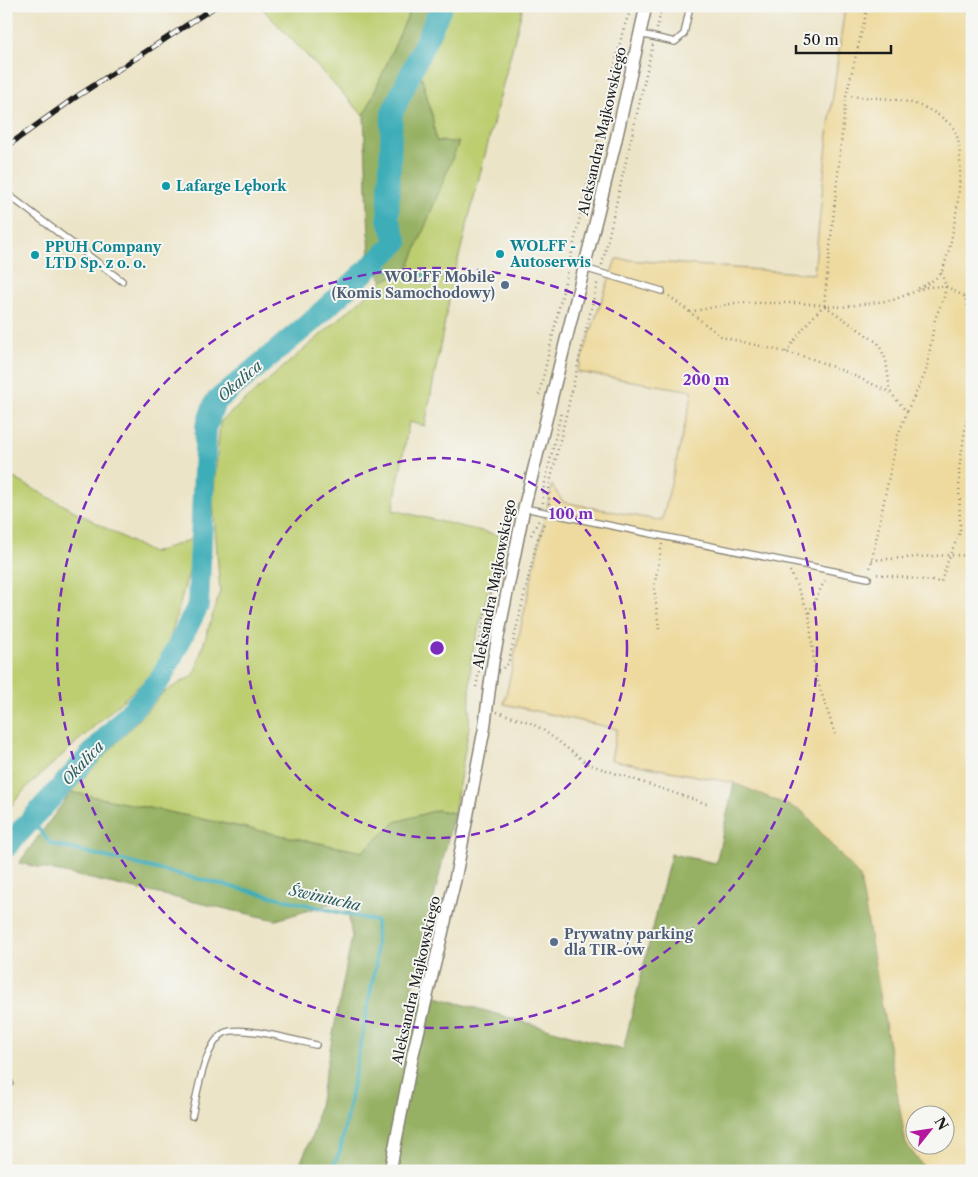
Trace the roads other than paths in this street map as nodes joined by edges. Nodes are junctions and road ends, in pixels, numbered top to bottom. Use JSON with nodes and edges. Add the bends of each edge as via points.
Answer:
{"nodes":[{"id":1,"x":646,"y":6,"type":"edge"},
{"id":2,"x":690,"y":6,"type":"edge"},
{"id":3,"x":640,"y":34,"type":"junction"},
{"id":4,"x":6,"y":193,"type":"edge"},
{"id":5,"x":584,"y":268,"type":"junction"},
{"id":6,"x":122,"y":281,"type":"dead end"},
{"id":7,"x":662,"y":291,"type":"road end"},
{"id":8,"x":524,"y":508,"type":"junction"},
{"id":9,"x":868,"y":578,"type":"dead end"},
{"id":10,"x":316,"y":1045,"type":"dead end"},
{"id":11,"x":192,"y":1116,"type":"dead end"},
{"id":12,"x":390,"y":1171,"type":"edge"}],
"edges":[{"from":1,"to":3,"type":"street","name":"Aleksandra Majkowskiego"},
{"from":2,"to":3,"type":"lane","via":[[684,34],[675,42]]},
{"from":3,"to":5,"type":"street","name":"Aleksandra Majkowskiego"},
{"from":4,"to":6,"type":"lane"},
{"from":5,"to":7,"type":"lane"},
{"from":5,"to":8,"type":"street","name":"Aleksandra Majkowskiego"},
{"from":8,"to":9,"type":"lane"},
{"from":8,"to":12,"type":"street","name":"Aleksandra Majkowskiego","via":[[494,652],[487,710],[455,880],[413,1054]]},
{"from":10,"to":11,"type":"lane","via":[[240,1030],[224,1033],[214,1044],[205,1065]]}]}
